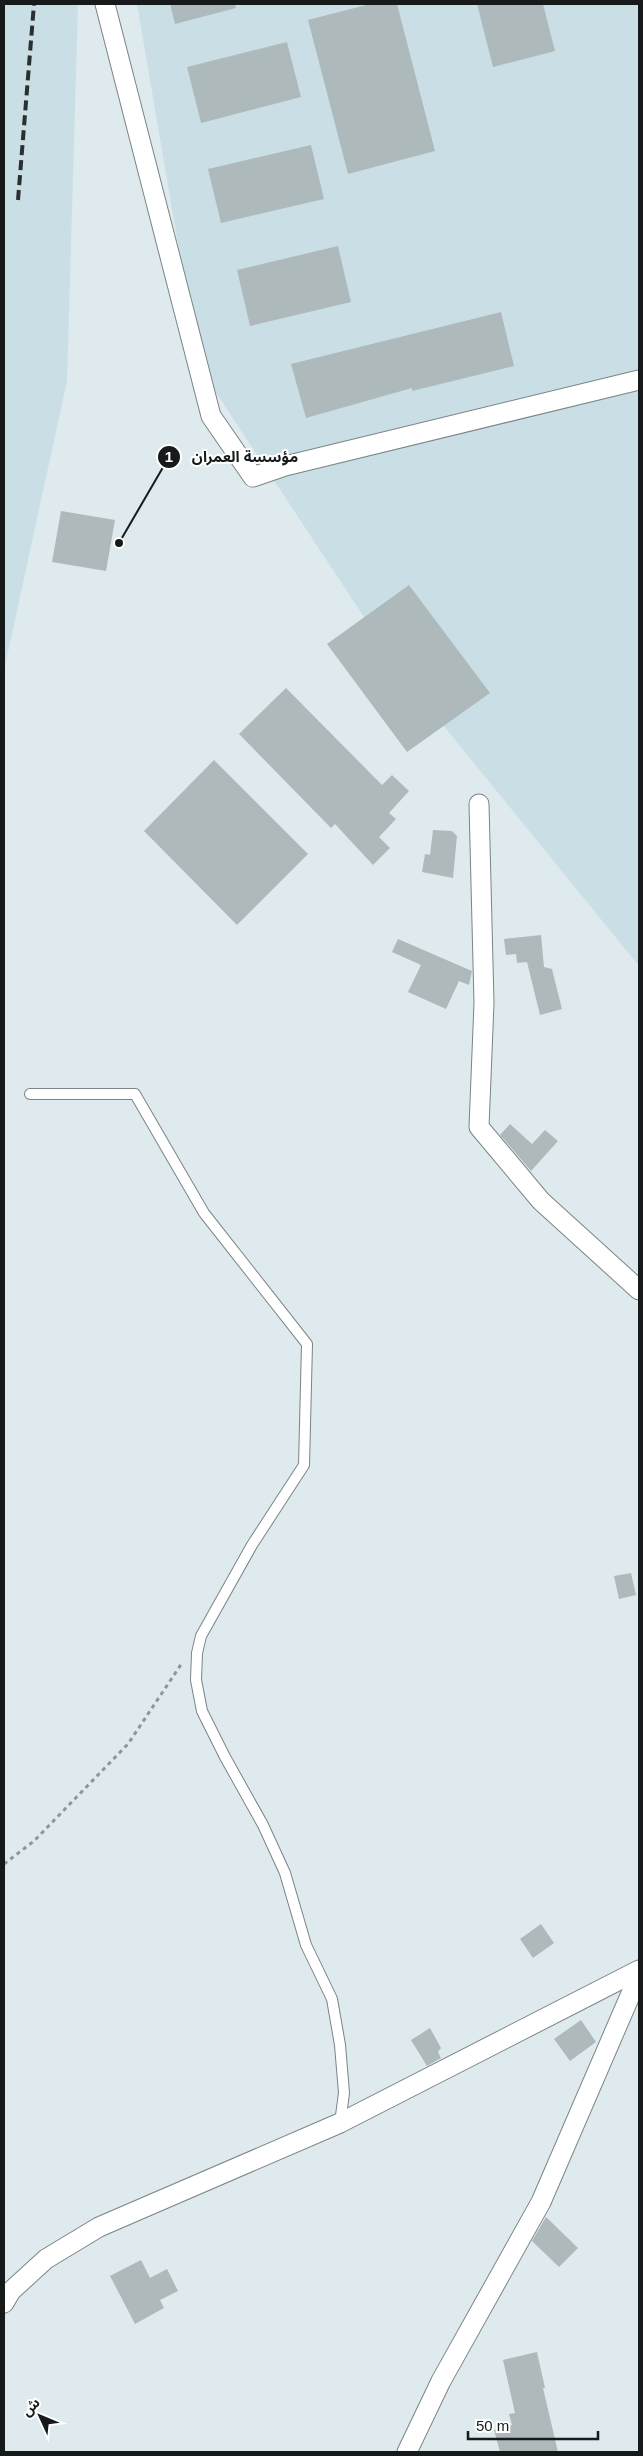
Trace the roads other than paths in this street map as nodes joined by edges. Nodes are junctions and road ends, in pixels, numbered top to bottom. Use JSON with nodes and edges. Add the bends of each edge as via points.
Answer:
{"nodes":[{"id":1,"x":105,"y":4,"type":"edge"},
{"id":2,"x":639,"y":380,"type":"edge"},
{"id":3,"x":478,"y":804,"type":"dead end"},
{"id":4,"x":30,"y":1094,"type":"dead end"},
{"id":5,"x":639,"y":1290,"type":"edge"},
{"id":6,"x":639,"y":1970,"type":"edge"},
{"id":7,"x":639,"y":1974,"type":"edge"},
{"id":8,"x":340,"y":2123,"type":"junction"},
{"id":9,"x":4,"y":2303,"type":"edge"},
{"id":10,"x":407,"y":2452,"type":"edge"}],
"edges":[{"from":1,"to":2,"type":"street","via":[[211,416],[253,477],[285,466]]},
{"from":3,"to":5,"type":"street","via":[[484,1003],[479,1127],[541,1201]]},
{"from":4,"to":8,"type":"lane","via":[[135,1094],[204,1213],[307,1344],[304,1466],[252,1545],[201,1636],[196,1680],[202,1711],[264,1825],[285,1873],[306,1945],[332,1999],[344,2093]]},
{"from":6,"to":8,"type":"street"},
{"from":7,"to":10,"type":"street","via":[[541,2202],[441,2381]]},
{"from":8,"to":9,"type":"street","via":[[99,2227],[46,2259],[11,2291]]}]}
